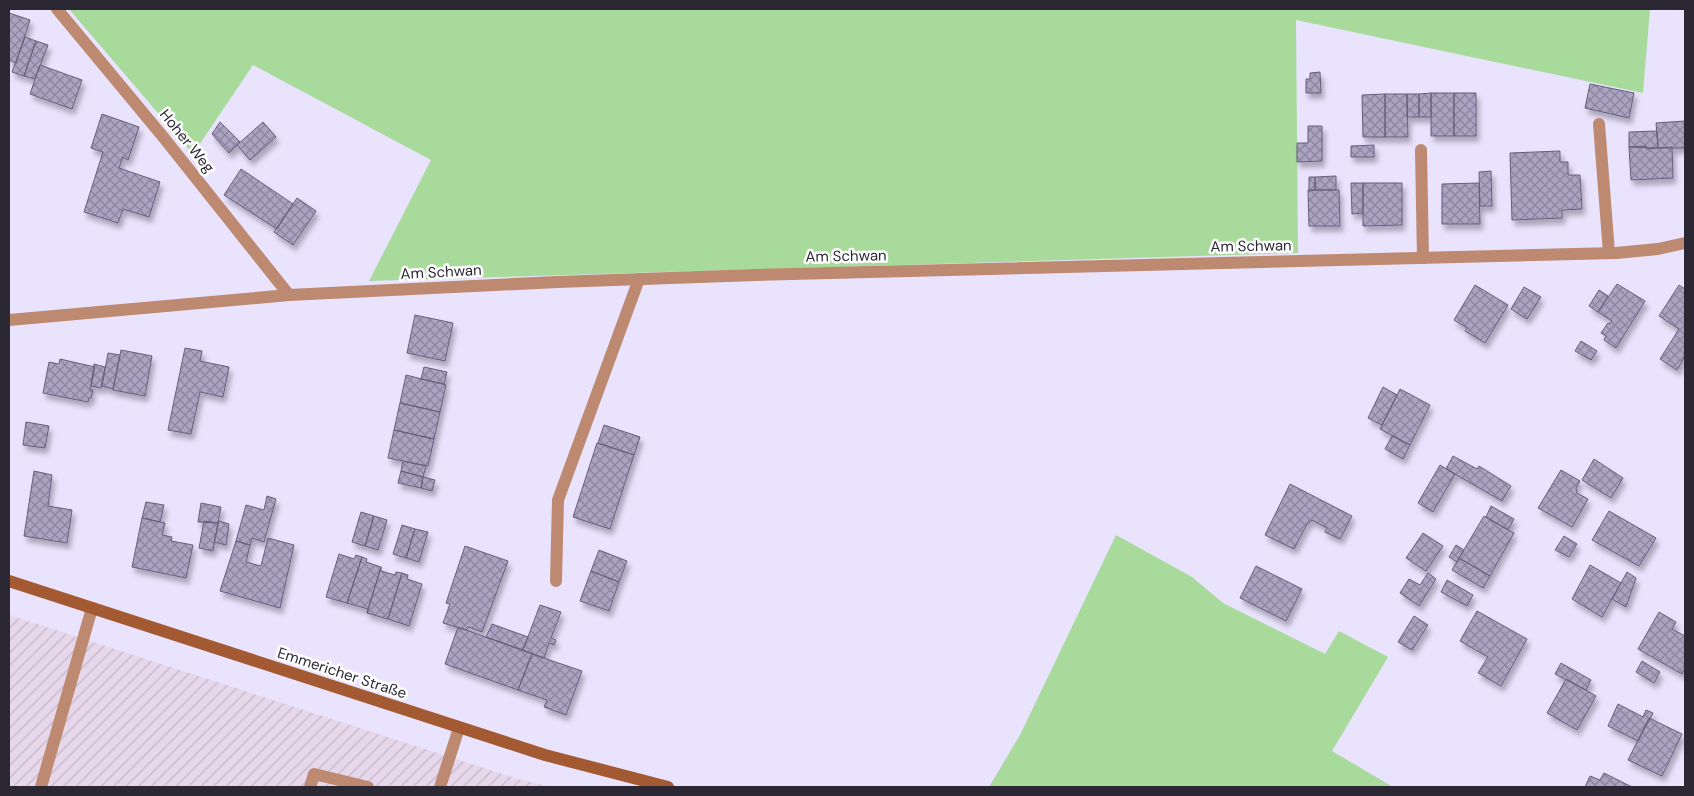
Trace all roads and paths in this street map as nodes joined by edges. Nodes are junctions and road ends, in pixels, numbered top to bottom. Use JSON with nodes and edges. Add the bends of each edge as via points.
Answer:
{"nodes":[{"id":1,"x":57,"y":9,"type":"edge"},
{"id":2,"x":1600,"y":124,"type":"dead end"},
{"id":3,"x":1421,"y":150,"type":"dead end"},
{"id":4,"x":1685,"y":243,"type":"edge"},
{"id":5,"x":1609,"y":253,"type":"junction"},
{"id":6,"x":1423,"y":258,"type":"junction"},
{"id":7,"x":639,"y":279,"type":"junction"},
{"id":8,"x":289,"y":295,"type":"junction"},
{"id":9,"x":9,"y":320,"type":"edge"},
{"id":10,"x":556,"y":580,"type":"dead end"},
{"id":11,"x":9,"y":581,"type":"edge"},
{"id":12,"x":92,"y":608,"type":"junction"},
{"id":13,"x":458,"y":728,"type":"junction"},
{"id":14,"x":41,"y":787,"type":"edge"},
{"id":15,"x":310,"y":787,"type":"edge"},
{"id":16,"x":368,"y":787,"type":"edge"},
{"id":17,"x":440,"y":787,"type":"edge"},
{"id":18,"x":668,"y":787,"type":"edge"}],
"edges":[{"from":1,"to":8,"type":"street","name":"Hoher Weg"},
{"from":2,"to":5,"type":"street"},
{"from":3,"to":6,"type":"street"},
{"from":4,"to":5,"type":"street","name":"Am Schwan"},
{"from":5,"to":6,"type":"street","name":"Am Schwan"},
{"from":6,"to":7,"type":"street","name":"Am Schwan"},
{"from":7,"to":8,"type":"street","name":"Am Schwan"},
{"from":7,"to":10,"type":"street","via":[[558,500]]},
{"from":8,"to":9,"type":"street","name":"Am Schwan"},
{"from":11,"to":12,"type":"main road","name":"Emmericher Straße"},
{"from":12,"to":13,"type":"main road","name":"Emmericher Straße"},
{"from":12,"to":14,"type":"street"},
{"from":13,"to":17,"type":"street"},
{"from":13,"to":18,"type":"main road","name":"Emmericher Straße"},
{"from":15,"to":16,"type":"street","via":[[314,774]]}]}
